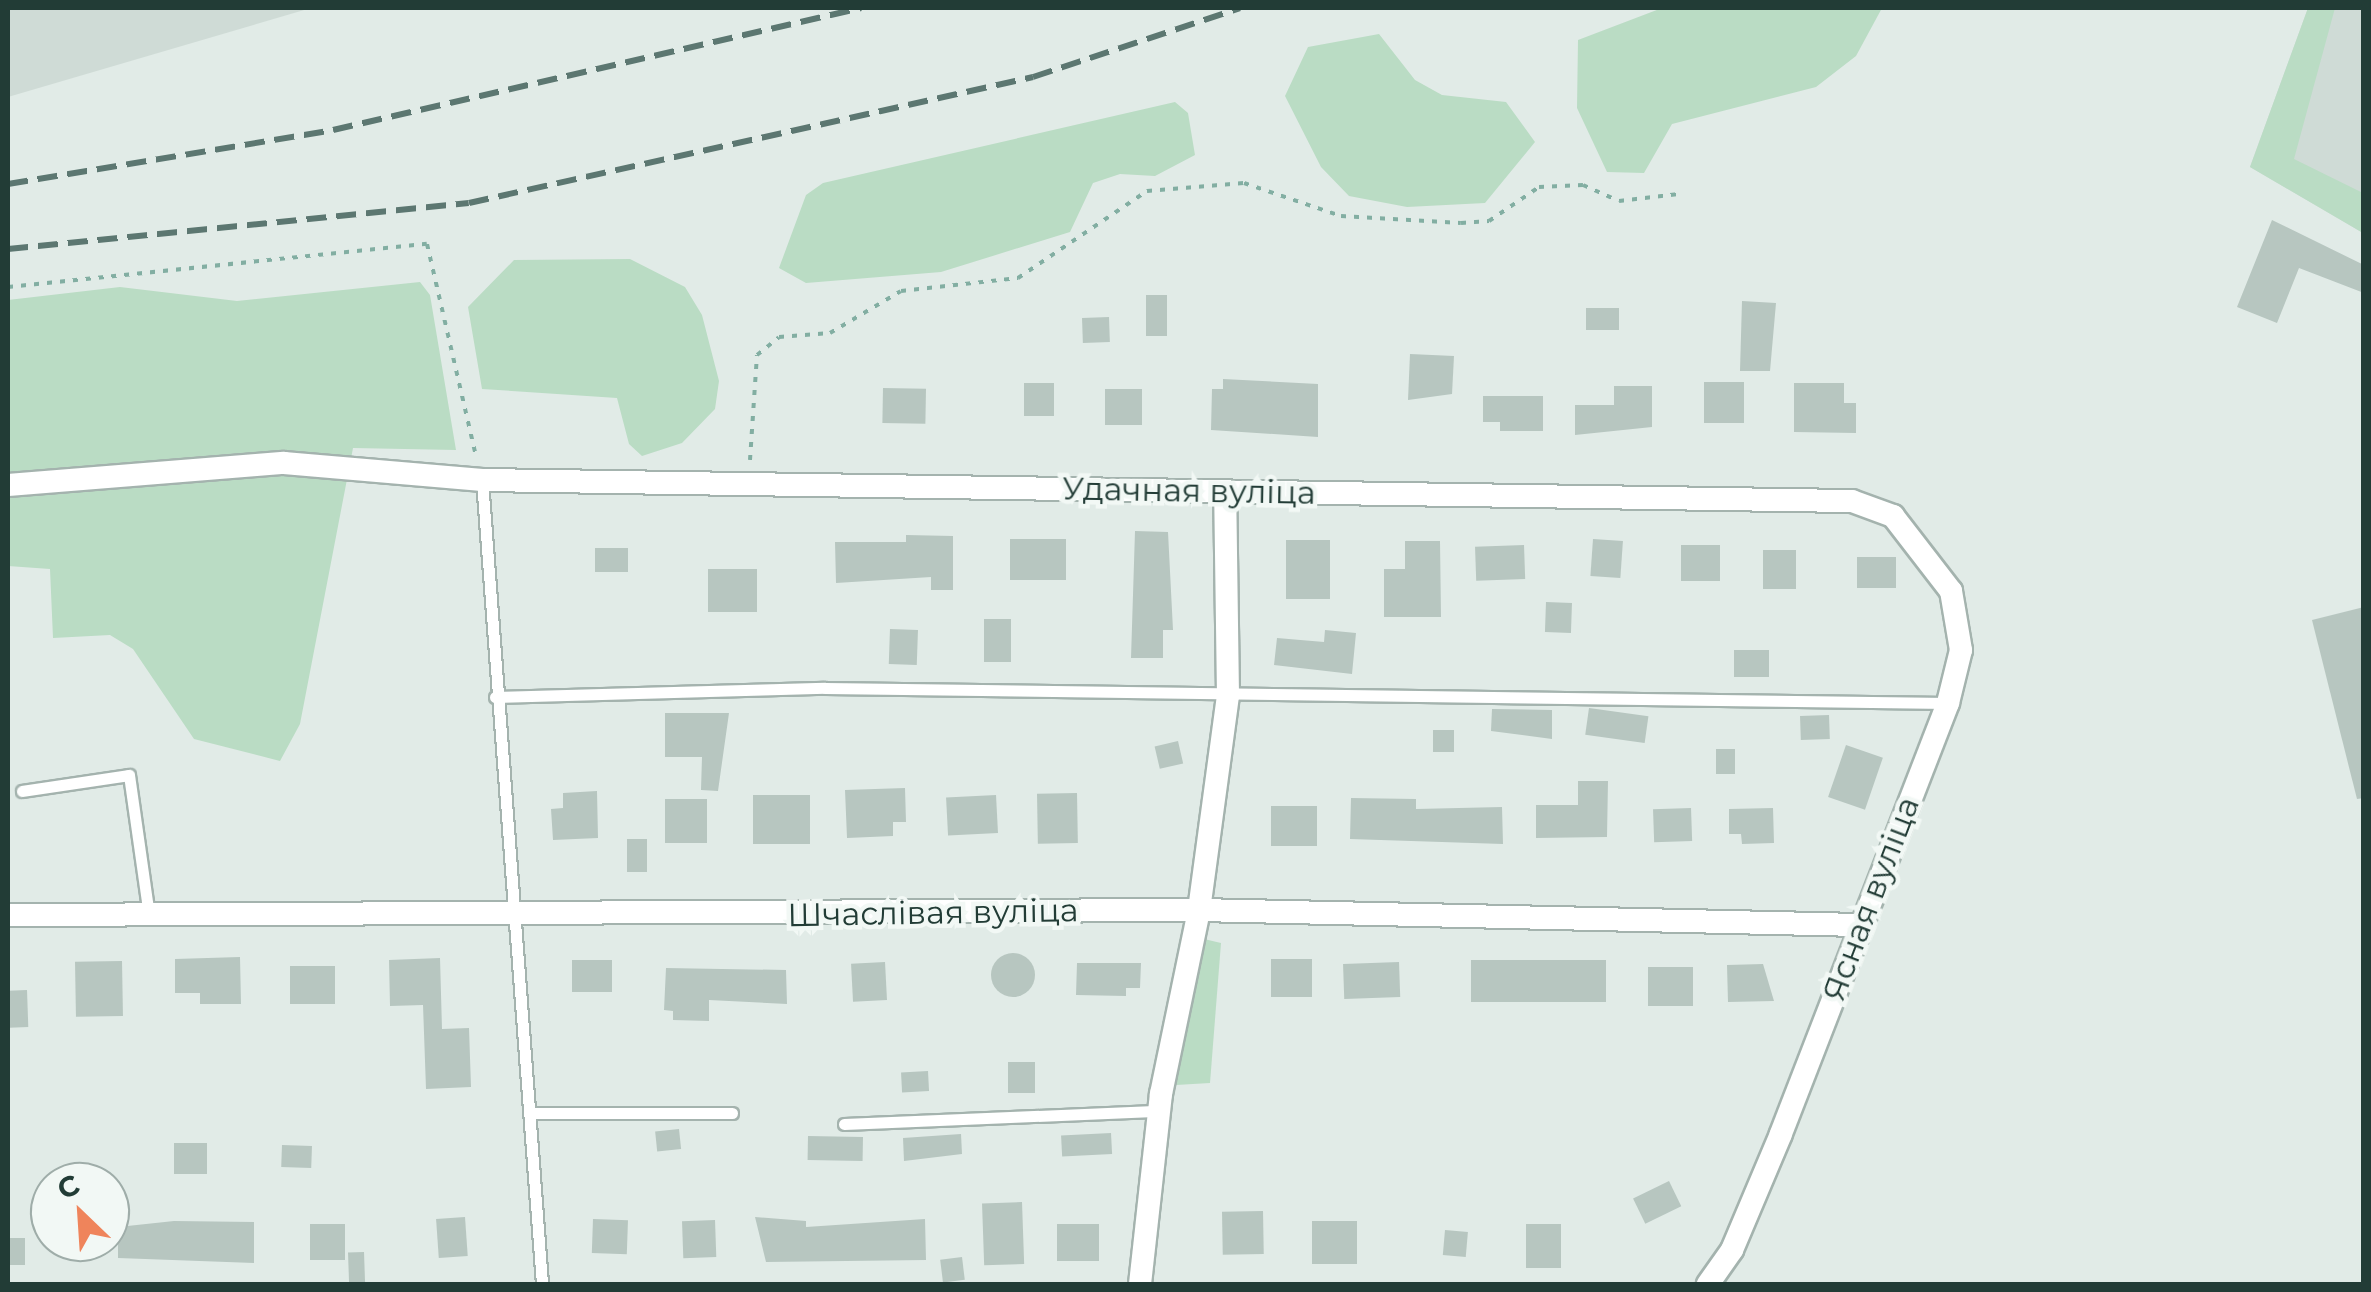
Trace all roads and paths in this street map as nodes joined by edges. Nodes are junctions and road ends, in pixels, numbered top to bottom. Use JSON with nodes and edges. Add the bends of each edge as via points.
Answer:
{"nodes":[{"id":1,"x":1679,"y":194,"type":"dead end"},
{"id":2,"x":8,"y":286,"type":"edge"},
{"id":3,"x":482,"y":480,"type":"junction"},
{"id":4,"x":8,"y":485,"type":"edge"},
{"id":5,"x":750,"y":485,"type":"junction"},
{"id":6,"x":1225,"y":493,"type":"junction"},
{"id":7,"x":1893,"y":516,"type":"joint"},
{"id":8,"x":1228,"y":696,"type":"junction"},
{"id":9,"x":495,"y":697,"type":"junction"},
{"id":10,"x":1948,"y":703,"type":"junction"},
{"id":11,"x":22,"y":791,"type":"dead end"},
{"id":12,"x":1199,"y":910,"type":"junction"},
{"id":13,"x":8,"y":914,"type":"edge"},
{"id":14,"x":149,"y":914,"type":"junction"},
{"id":15,"x":516,"y":917,"type":"junction"},
{"id":16,"x":1859,"y":925,"type":"junction"},
{"id":17,"x":1160,"y":1111,"type":"junction"},
{"id":18,"x":533,"y":1113,"type":"junction"},
{"id":19,"x":732,"y":1113,"type":"dead end"},
{"id":20,"x":844,"y":1124,"type":"dead end"},
{"id":21,"x":542,"y":1284,"type":"edge"},
{"id":22,"x":1140,"y":1284,"type":"edge"},
{"id":23,"x":1708,"y":1284,"type":"edge"}],
"edges":[{"from":1,"to":5,"type":"path","via":[[1620,201],[1583,184],[1540,187],[1488,222],[1461,223],[1340,216],[1244,183],[1147,191],[1056,260],[1018,278],[901,291],[830,333],[779,338],[754,366]]},
{"from":2,"to":3,"type":"path","via":[[428,244]]},
{"from":3,"to":4,"type":"street","name":"Удачная вуліца","via":[[284,463]]},
{"from":3,"to":5,"type":"street","name":"Удачная вуліца"},
{"from":3,"to":9,"type":"lane"},
{"from":5,"to":6,"type":"street","name":"Удачная вуліца"},
{"from":6,"to":7,"type":"street","name":"Удачная вуліца","via":[[1852,501]]},
{"from":6,"to":8,"type":"street"},
{"from":7,"to":10,"type":"street","name":"Ясная вуліца","via":[[1951,592],[1960,650]]},
{"from":8,"to":9,"type":"lane","via":[[825,688]]},
{"from":8,"to":10,"type":"lane"},
{"from":8,"to":12,"type":"street"},
{"from":9,"to":15,"type":"lane"},
{"from":10,"to":16,"type":"street","name":"Ясная вуліца"},
{"from":11,"to":14,"type":"lane","via":[[129,775]]},
{"from":12,"to":15,"type":"street","name":"Шчаслівая вуліца"},
{"from":12,"to":16,"type":"street","name":"Шчаслівая вуліца"},
{"from":12,"to":17,"type":"street"},
{"from":13,"to":14,"type":"street","name":"Шчаслівая вуліца"},
{"from":14,"to":15,"type":"street","name":"Шчаслівая вуліца"},
{"from":15,"to":18,"type":"lane"},
{"from":16,"to":23,"type":"street","name":"Ясная вуліца","via":[[1746,1217]]},
{"from":17,"to":20,"type":"lane"},
{"from":17,"to":22,"type":"street"},
{"from":18,"to":19,"type":"lane"},
{"from":18,"to":21,"type":"lane"}]}
